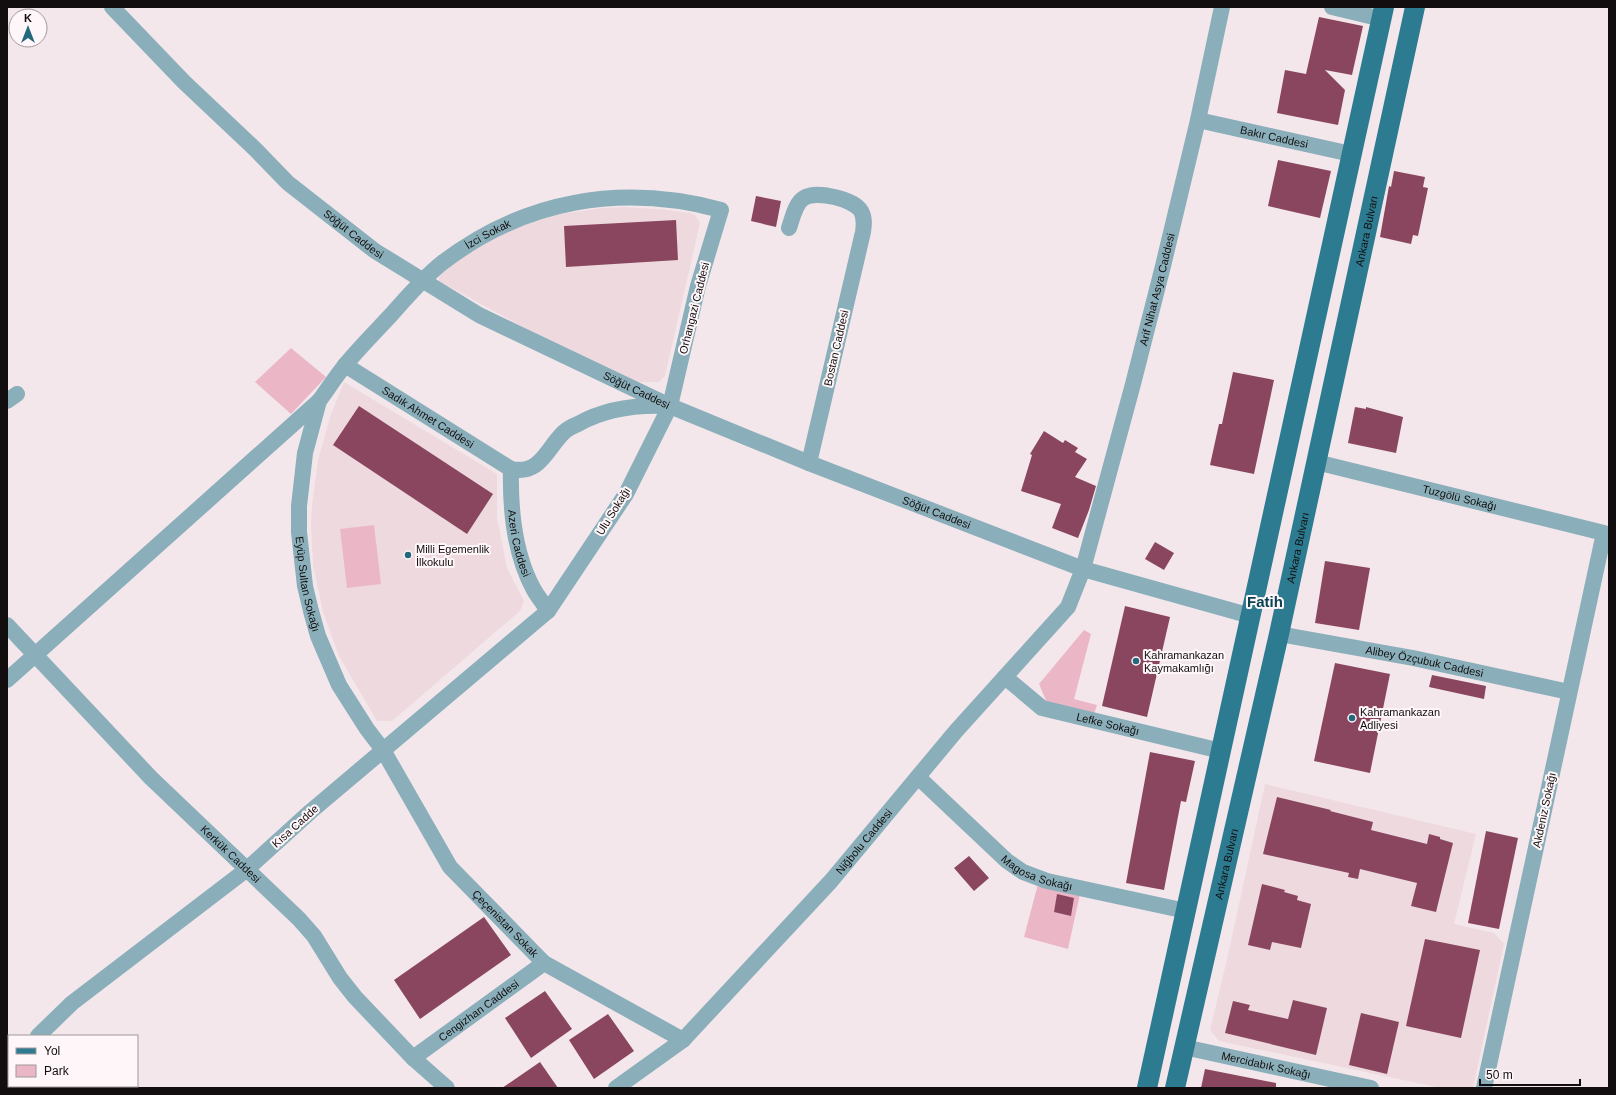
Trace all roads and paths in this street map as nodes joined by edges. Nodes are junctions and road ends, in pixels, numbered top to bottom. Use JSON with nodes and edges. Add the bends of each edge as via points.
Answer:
{"nodes":[{"id":1,"x":112,"y":7,"type":"edge"},
{"id":2,"x":1222,"y":7,"type":"edge"},
{"id":3,"x":1332,"y":7,"type":"edge"},
{"id":4,"x":1416,"y":7,"type":"edge"},
{"id":5,"x":1383,"y":13,"type":"edge"},
{"id":6,"x":1198,"y":120,"type":"junction"},
{"id":7,"x":1351,"y":154,"type":"junction"},
{"id":8,"x":720,"y":210,"type":"joint"},
{"id":9,"x":789,"y":228,"type":"dead end"},
{"id":10,"x":422,"y":281,"type":"junction"},
{"id":11,"x":345,"y":365,"type":"junction"},
{"id":12,"x":318,"y":401,"type":"junction"},
{"id":13,"x":670,"y":406,"type":"junction"},
{"id":14,"x":1316,"y":462,"type":"junction"},
{"id":15,"x":808,"y":463,"type":"junction"},
{"id":16,"x":511,"y":469,"type":"junction"},
{"id":17,"x":1604,"y":533,"type":"joint"},
{"id":18,"x":1083,"y":569,"type":"junction"},
{"id":19,"x":548,"y":611,"type":"junction"},
{"id":20,"x":1251,"y":616,"type":"junction"},
{"id":21,"x":7,"y":624,"type":"edge"},
{"id":22,"x":1279,"y":634,"type":"junction"},
{"id":23,"x":35,"y":655,"type":"junction"},
{"id":24,"x":1005,"y":677,"type":"junction"},
{"id":25,"x":7,"y":680,"type":"edge"},
{"id":26,"x":1569,"y":692,"type":"junction"},
{"id":27,"x":383,"y":750,"type":"junction"},
{"id":28,"x":1221,"y":751,"type":"junction"},
{"id":29,"x":918,"y":777,"type":"junction"},
{"id":30,"x":246,"y":870,"type":"junction"},
{"id":31,"x":1186,"y":911,"type":"junction"},
{"id":32,"x":544,"y":963,"type":"junction"},
{"id":33,"x":39,"y":1035,"type":"edge"},
{"id":34,"x":683,"y":1040,"type":"junction"},
{"id":35,"x":1184,"y":1047,"type":"junction"},
{"id":36,"x":414,"y":1058,"type":"junction"},
{"id":37,"x":447,"y":1088,"type":"edge"},
{"id":38,"x":616,"y":1088,"type":"edge"},
{"id":39,"x":1147,"y":1088,"type":"edge"},
{"id":40,"x":1175,"y":1088,"type":"edge"},
{"id":41,"x":1371,"y":1088,"type":"edge"},
{"id":42,"x":1484,"y":1088,"type":"edge"}],
"edges":[{"from":1,"to":10,"type":"street","name":"Söğüt Caddesi","via":[[184,82],[288,183],[375,251]]},
{"from":2,"to":6,"type":"street","name":"Arif Nihat Asya Caddesi"},
{"from":3,"to":5,"type":"street"},
{"from":4,"to":14,"type":"main road","name":"Ankara Bulvarı"},
{"from":5,"to":7,"type":"main road"},
{"from":6,"to":7,"type":"street","name":"Bakır Caddesi"},
{"from":6,"to":18,"type":"street","name":"Arif Nihat Asya Caddesi","via":[[1139,362]]},
{"from":7,"to":20,"type":"main road"},
{"from":8,"to":10,"type":"street","name":"İzci Sokak","via":[[673,200],[625,197],[595,199],[553,208],[529,215],[483,236],[461,249]]},
{"from":8,"to":13,"type":"street","name":"Orhangazi Caddesi","via":[[698,286]]},
{"from":9,"to":15,"type":"street","name":"Bostan Caddesi","via":[[799,203],[812,195],[845,200],[858,206],[864,219]]},
{"from":10,"to":11,"type":"street","name":"İzci Sokak"},
{"from":10,"to":13,"type":"street","name":"Söğüt Caddesi","via":[[479,315]]},
{"from":11,"to":12,"type":"street","name":"İzci Sokak"},
{"from":11,"to":16,"type":"street","name":"Sadık Ahmet Caddesi"},
{"from":12,"to":23,"type":"street"},
{"from":12,"to":27,"type":"street","name":"Eyüp Sultan Sokağı","via":[[305,453],[299,506],[305,586],[318,636],[328,661],[352,707]]},
{"from":13,"to":15,"type":"street","name":"Söğüt Caddesi"},
{"from":13,"to":16,"type":"street","via":[[625,408],[592,416],[563,432],[534,466],[524,470]]},
{"from":13,"to":19,"type":"street","name":"Ulu Sokağı","via":[[626,494]]},
{"from":14,"to":17,"type":"street","name":"Tuzgölü Sokağı"},
{"from":14,"to":22,"type":"main road","name":"Ankara Bulvarı"},
{"from":15,"to":18,"type":"street","name":"Söğüt Caddesi"},
{"from":16,"to":19,"type":"street","name":"Azeri Caddesi","via":[[512,510],[519,551],[534,590]]},
{"from":17,"to":26,"type":"street","name":"Akdeniz Sokağı"},
{"from":18,"to":20,"type":"street","name":"Söğüt Caddesi"},
{"from":18,"to":24,"type":"street","name":"Niğbolu Caddesi","via":[[1068,607]]},
{"from":19,"to":27,"type":"street","name":"Kısa Cadde"},
{"from":20,"to":28,"type":"main road"},
{"from":21,"to":23,"type":"street","name":"Kerkük Caddesi"},
{"from":22,"to":26,"type":"street","name":"Alibey Özçubuk Caddesi","via":[[1413,658]]},
{"from":22,"to":35,"type":"main road","name":"Ankara Bulvarı"},
{"from":23,"to":25,"type":"street"},
{"from":23,"to":30,"type":"street","name":"Kerkük Caddesi","via":[[151,778]]},
{"from":24,"to":28,"type":"street","name":"Lefke Sokağı","via":[[1042,708]]},
{"from":24,"to":29,"type":"street","name":"Niğbolu Caddesi"},
{"from":26,"to":42,"type":"street","name":"Akdeniz Sokağı"},
{"from":27,"to":30,"type":"street","name":"Kısa Cadde"},
{"from":27,"to":32,"type":"street","name":"Çeçenistan Sokak","via":[[450,867]]},
{"from":28,"to":31,"type":"main road"},
{"from":29,"to":31,"type":"street","name":"Magosa Sokağı","via":[[1006,861],[1023,872],[1047,881]]},
{"from":29,"to":34,"type":"street","name":"Niğbolu Caddesi","via":[[831,881]]},
{"from":30,"to":33,"type":"street","name":"Kısa Cadde","via":[[72,1003]]},
{"from":30,"to":36,"type":"street","name":"Kerkük Caddesi","via":[[299,919],[314,936],[355,997]]},
{"from":31,"to":39,"type":"main road"},
{"from":32,"to":34,"type":"street","name":"Çeçenistan Sokak"},
{"from":32,"to":36,"type":"street","name":"Cengizhan Caddesi"},
{"from":34,"to":38,"type":"street","name":"Niğbolu Caddesi"},
{"from":35,"to":40,"type":"main road","name":"Ankara Bulvarı"},
{"from":35,"to":41,"type":"street","name":"Mercidabık Sokağı"},
{"from":36,"to":37,"type":"street","name":"Kerkük Caddesi"}]}
